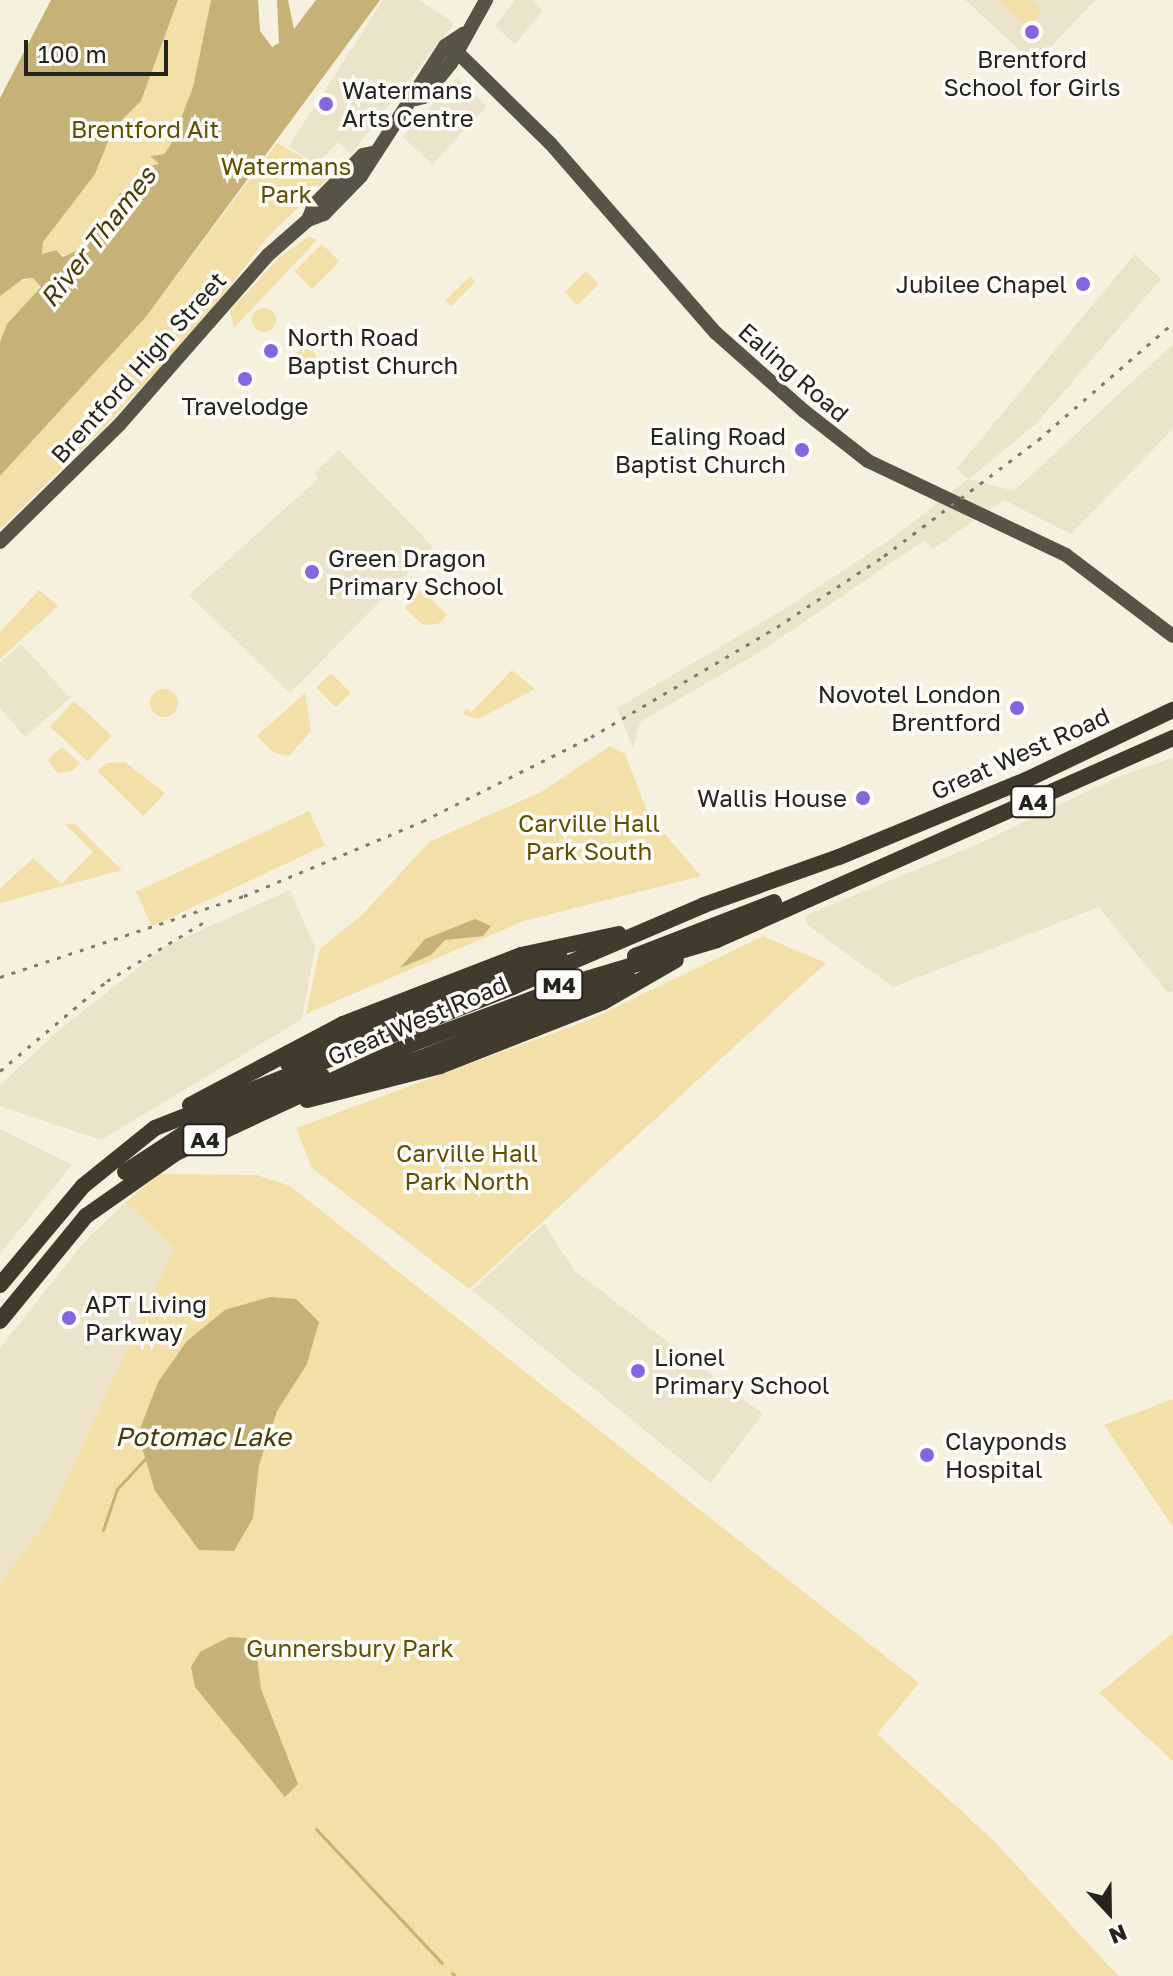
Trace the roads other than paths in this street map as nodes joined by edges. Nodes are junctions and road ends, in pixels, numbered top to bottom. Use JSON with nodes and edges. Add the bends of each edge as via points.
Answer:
{"nodes":[{"id":1,"x":486,"y":0,"type":"edge"},
{"id":2,"x":463,"y":34,"type":"junction"},
{"id":3,"x":457,"y":52,"type":"junction"},
{"id":4,"x":440,"y":53,"type":"junction"},
{"id":5,"x":416,"y":99,"type":"junction"},
{"id":6,"x":0,"y":542,"type":"edge"},
{"id":7,"x":1173,"y":636,"type":"edge"},
{"id":8,"x":1173,"y":710,"type":"edge"},
{"id":9,"x":1173,"y":718,"type":"edge"},
{"id":10,"x":1173,"y":735,"type":"edge"},
{"id":11,"x":831,"y":880,"type":"junction"},
{"id":12,"x":746,"y":900,"type":"junction"},
{"id":13,"x":671,"y":919,"type":"junction"},
{"id":14,"x":717,"y":940,"type":"junction"},
{"id":15,"x":672,"y":955,"type":"junction"},
{"id":16,"x":318,"y":1088,"type":"junction"},
{"id":17,"x":180,"y":1122,"type":"junction"},
{"id":18,"x":155,"y":1128,"type":"junction"},
{"id":19,"x":165,"y":1145,"type":"junction"},
{"id":20,"x":0,"y":1285,"type":"edge"},
{"id":21,"x":0,"y":1293,"type":"edge"},
{"id":22,"x":0,"y":1313,"type":"edge"},
{"id":23,"x":0,"y":1321,"type":"edge"}],
"edges":[{"from":1,"to":2,"type":"main road","name":"Brentford High Street"},
{"from":2,"to":3,"type":"main road","name":"Brentford High Street"},
{"from":2,"to":4,"type":"main road","name":"Brentford High Street"},
{"from":3,"to":4,"type":"main road"},
{"from":3,"to":5,"type":"main road","name":"Brentford High Street","via":[[427,93]]},
{"from":3,"to":7,"type":"main road","name":"Ealing Road","via":[[559,153],[716,333],[859,455],[1066,555]]},
{"from":4,"to":5,"type":"main road","name":"Brentford High Street"},
{"from":5,"to":6,"type":"main road","name":"Brentford High Street","via":[[372,153],[371,164],[331,208],[308,220],[262,262],[120,424]]},
{"from":8,"to":13,"type":"highway","name":"Great West Road","number":"A4","via":[[1011,786]]},
{"from":9,"to":12,"type":"highway","number":"M4","via":[[1024,787]]},
{"from":10,"to":11,"type":"highway","number":"M4"},
{"from":10,"to":14,"type":"highway","name":"Great West Road","number":"A4"},
{"from":11,"to":15,"type":"highway","number":"M4"},
{"from":11,"to":19,"type":"highway","number":"M4","via":[[262,1100]]},
{"from":12,"to":17,"type":"highway","number":"M4"},
{"from":12,"to":18,"type":"highway","number":"M4","via":[[521,955],[320,1034]]},
{"from":13,"to":17,"type":"highway","number":"M4","via":[[324,1045]]},
{"from":13,"to":18,"type":"highway","name":"Great West Road","number":"A4"},
{"from":14,"to":15,"type":"highway","name":"Great West Road","number":"A4"},
{"from":14,"to":19,"type":"highway","number":"M4","via":[[603,1002],[487,1047],[392,1082],[239,1116]]},
{"from":15,"to":16,"type":"highway","number":"M4","via":[[520,1021],[405,1064]]},
{"from":15,"to":16,"type":"highway","name":"Great West Road","number":"A4","via":[[558,989],[409,1045]]},
{"from":16,"to":23,"type":"highway","name":"Great West Road","number":"A4","via":[[176,1153],[126,1183],[68,1234]]},
{"from":17,"to":21,"type":"highway","number":"M4","via":[[92,1184]]},
{"from":18,"to":20,"type":"highway","name":"Great West Road","number":"A4","via":[[83,1186]]},
{"from":19,"to":22,"type":"highway","number":"M4","via":[[82,1211]]}]}
